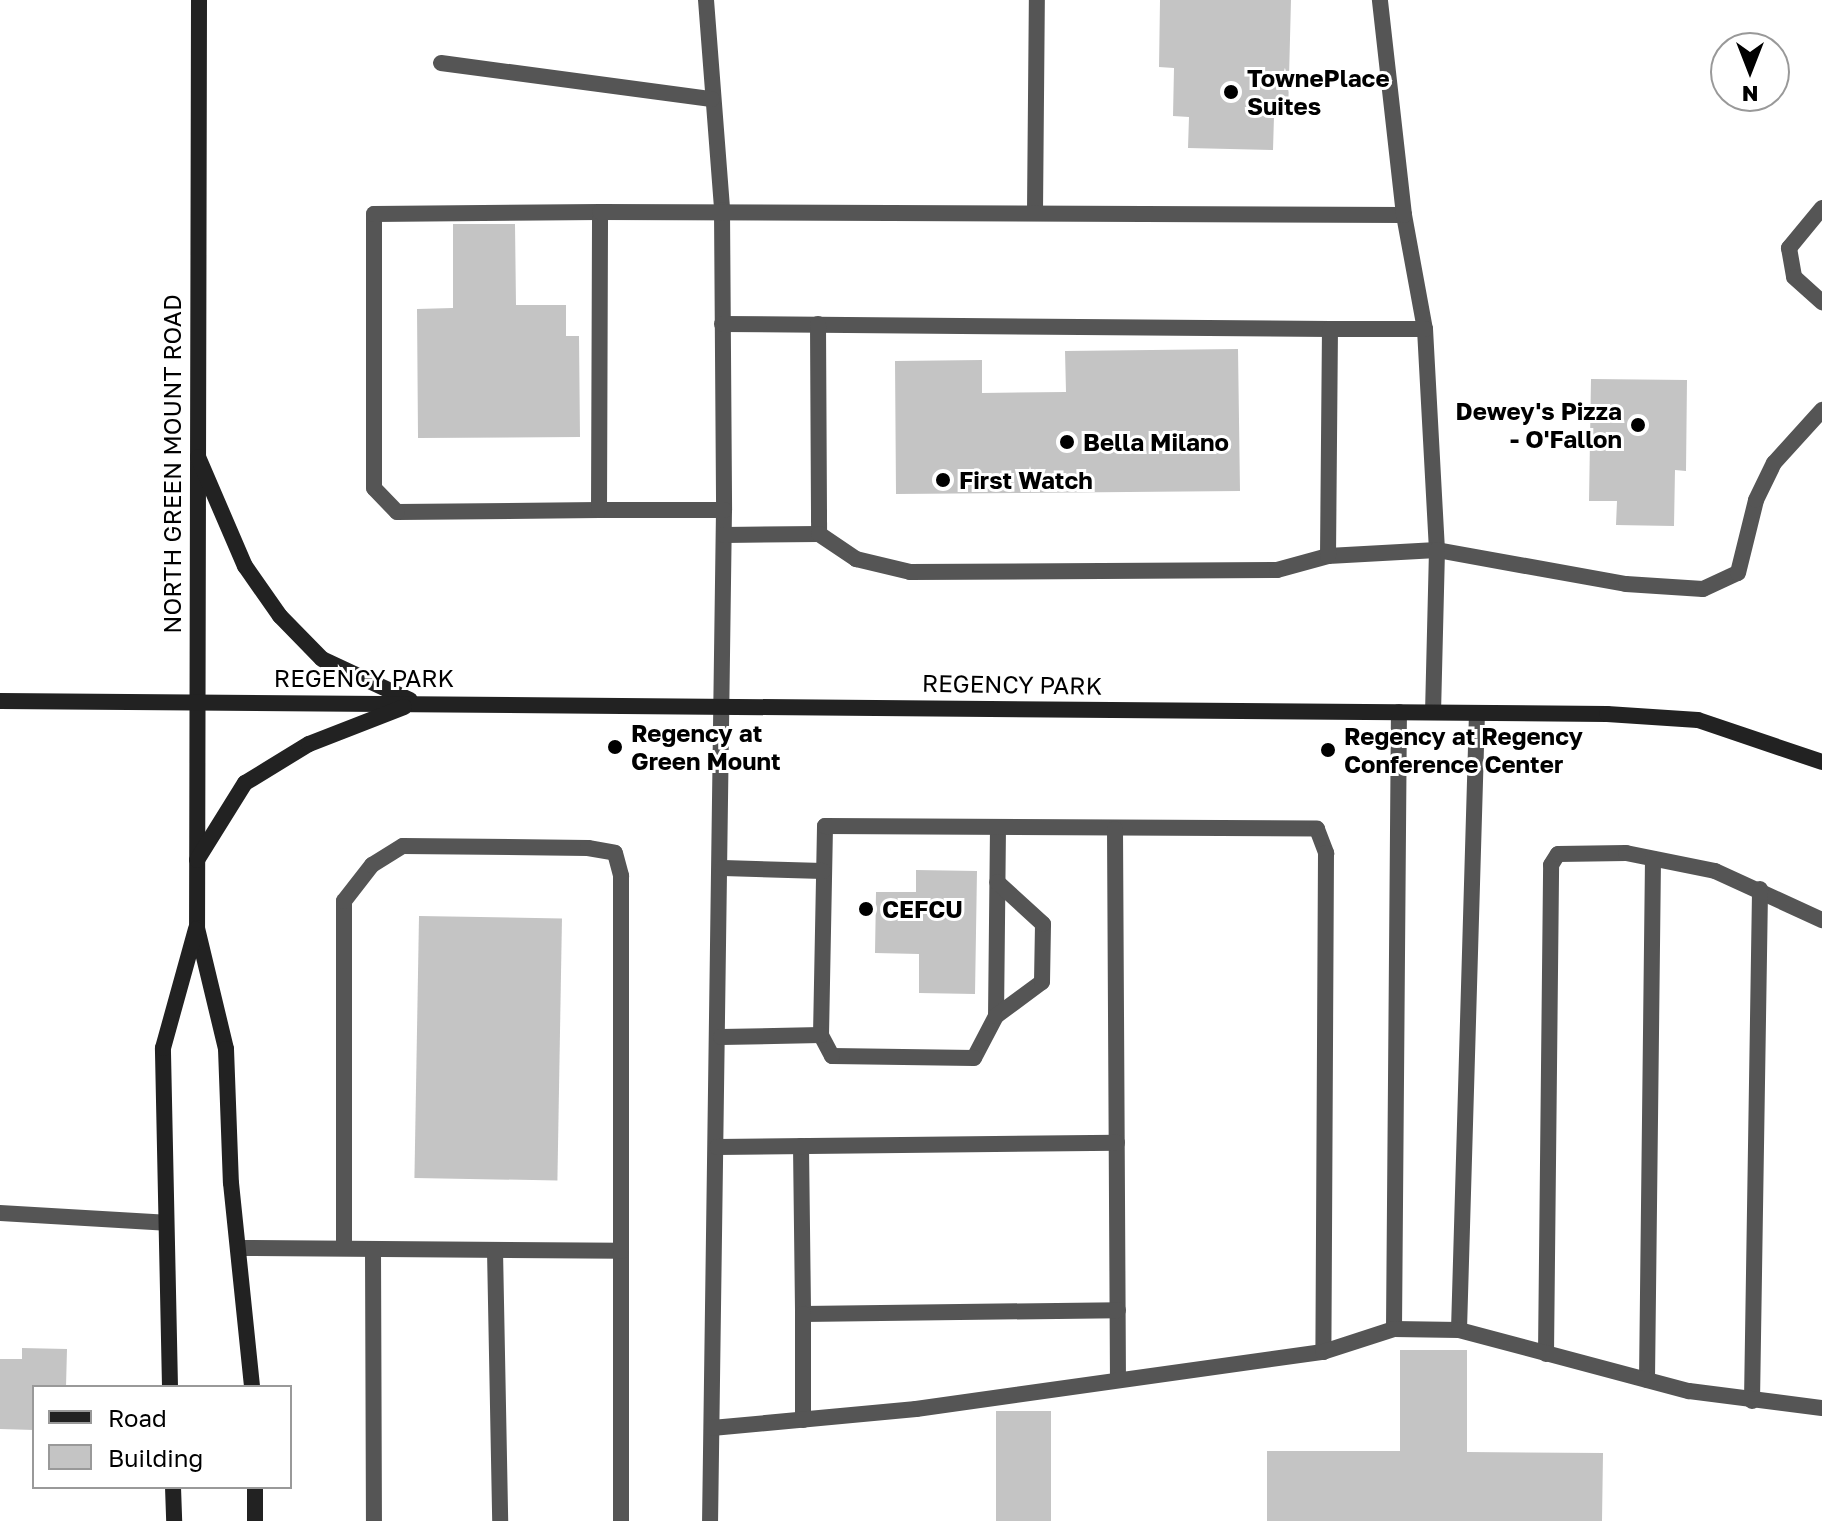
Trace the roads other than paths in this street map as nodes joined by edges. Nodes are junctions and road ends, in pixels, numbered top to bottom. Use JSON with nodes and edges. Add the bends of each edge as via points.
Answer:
{"nodes":[{"id":1,"x":199,"y":0,"type":"edge"},
{"id":2,"x":706,"y":0,"type":"edge"},
{"id":3,"x":1037,"y":0,"type":"edge"},
{"id":4,"x":1380,"y":0,"type":"edge"},
{"id":5,"x":441,"y":63,"type":"dead end"},
{"id":6,"x":712,"y":99,"type":"junction"},
{"id":7,"x":1822,"y":208,"type":"edge"},
{"id":8,"x":722,"y":210,"type":"junction"},
{"id":9,"x":600,"y":212,"type":"junction"},
{"id":10,"x":1035,"y":212,"type":"junction"},
{"id":11,"x":1404,"y":215,"type":"junction"},
{"id":12,"x":1822,"y":302,"type":"edge"},
{"id":13,"x":722,"y":324,"type":"junction"},
{"id":14,"x":818,"y":324,"type":"junction"},
{"id":15,"x":1330,"y":329,"type":"junction"},
{"id":16,"x":1425,"y":329,"type":"junction"},
{"id":17,"x":1822,"y":410,"type":"edge"},
{"id":18,"x":196,"y":452,"type":"junction"},
{"id":19,"x":599,"y":510,"type":"junction"},
{"id":20,"x":724,"y":510,"type":"junction"},
{"id":21,"x":819,"y":534,"type":"junction"},
{"id":22,"x":724,"y":535,"type":"junction"},
{"id":23,"x":1437,"y":550,"type":"junction"},
{"id":24,"x":1328,"y":556,"type":"junction"},
{"id":25,"x":0,"y":701,"type":"edge"},
{"id":26,"x":194,"y":701,"type":"junction"},
{"id":27,"x":415,"y":703,"type":"junction"},
{"id":28,"x":720,"y":706,"type":"junction"},
{"id":29,"x":1399,"y":712,"type":"junction"},
{"id":30,"x":1433,"y":712,"type":"junction"},
{"id":31,"x":1477,"y":713,"type":"junction"},
{"id":32,"x":1822,"y":762,"type":"edge"},
{"id":33,"x":998,"y":827,"type":"junction"},
{"id":34,"x":1115,"y":829,"type":"junction"},
{"id":35,"x":1653,"y":859,"type":"junction"},
{"id":36,"x":196,"y":862,"type":"junction"},
{"id":37,"x":723,"y":868,"type":"junction"},
{"id":38,"x":823,"y":871,"type":"junction"},
{"id":39,"x":997,"y":882,"type":"junction"},
{"id":40,"x":1760,"y":889,"type":"junction"},
{"id":41,"x":1822,"y":920,"type":"edge"},
{"id":42,"x":197,"y":928,"type":"junction"},
{"id":43,"x":996,"y":1016,"type":"junction"},
{"id":44,"x":821,"y":1035,"type":"junction"},
{"id":45,"x":721,"y":1037,"type":"junction"},
{"id":46,"x":1117,"y":1143,"type":"junction"},
{"id":47,"x":801,"y":1146,"type":"junction"},
{"id":48,"x":717,"y":1147,"type":"junction"},
{"id":49,"x":0,"y":1213,"type":"edge"},
{"id":50,"x":166,"y":1223,"type":"junction"},
{"id":51,"x":239,"y":1248,"type":"junction"},
{"id":52,"x":344,"y":1248,"type":"junction"},
{"id":53,"x":373,"y":1249,"type":"junction"},
{"id":54,"x":495,"y":1250,"type":"junction"},
{"id":55,"x":621,"y":1251,"type":"junction"},
{"id":56,"x":1118,"y":1310,"type":"junction"},
{"id":57,"x":803,"y":1314,"type":"junction"},
{"id":58,"x":1394,"y":1329,"type":"junction"},
{"id":59,"x":1459,"y":1330,"type":"junction"},
{"id":60,"x":1323,"y":1352,"type":"junction"},
{"id":61,"x":1546,"y":1354,"type":"junction"},
{"id":62,"x":1118,"y":1379,"type":"junction"},
{"id":63,"x":1647,"y":1380,"type":"junction"},
{"id":64,"x":170,"y":1385,"type":"edge"},
{"id":65,"x":252,"y":1385,"type":"edge"},
{"id":66,"x":1752,"y":1401,"type":"junction"},
{"id":67,"x":1822,"y":1408,"type":"edge"},
{"id":68,"x":803,"y":1420,"type":"junction"},
{"id":69,"x":712,"y":1428,"type":"junction"},
{"id":70,"x":173,"y":1489,"type":"edge"},
{"id":71,"x":255,"y":1489,"type":"edge"},
{"id":72,"x":174,"y":1521,"type":"edge"},
{"id":73,"x":255,"y":1521,"type":"edge"},
{"id":74,"x":374,"y":1521,"type":"edge"},
{"id":75,"x":500,"y":1521,"type":"edge"},
{"id":76,"x":621,"y":1521,"type":"edge"},
{"id":77,"x":710,"y":1521,"type":"edge"}],
"edges":[{"from":1,"to":18,"type":"street","name":"NORTH GREEN MOUNT ROAD"},
{"from":2,"to":6,"type":"lane"},
{"from":3,"to":10,"type":"lane"},
{"from":4,"to":11,"type":"lane"},
{"from":5,"to":6,"type":"lane"},
{"from":6,"to":8,"type":"lane"},
{"from":7,"to":12,"type":"lane","via":[[1789,248],[1794,277]]},
{"from":8,"to":9,"type":"lane"},
{"from":8,"to":10,"type":"lane"},
{"from":8,"to":13,"type":"lane"},
{"from":9,"to":19,"type":"lane"},
{"from":9,"to":19,"type":"lane","via":[[374,214],[374,488],[397,512]]},
{"from":10,"to":11,"type":"lane"},
{"from":11,"to":16,"type":"lane"},
{"from":13,"to":14,"type":"lane"},
{"from":13,"to":20,"type":"lane"},
{"from":14,"to":15,"type":"lane"},
{"from":14,"to":21,"type":"lane"},
{"from":15,"to":16,"type":"lane"},
{"from":15,"to":24,"type":"lane"},
{"from":16,"to":23,"type":"lane"},
{"from":17,"to":23,"type":"lane","via":[[1774,463],[1756,500],[1738,573],[1703,589],[1626,584]]},
{"from":18,"to":26,"type":"street","name":"NORTH GREEN MOUNT ROAD"},
{"from":18,"to":27,"type":"street","via":[[245,566],[280,616],[322,659]]},
{"from":19,"to":20,"type":"lane"},
{"from":20,"to":22,"type":"lane"},
{"from":21,"to":22,"type":"lane"},
{"from":21,"to":24,"type":"lane","via":[[856,559],[910,572],[1277,570]]},
{"from":22,"to":28,"type":"lane"},
{"from":23,"to":24,"type":"lane"},
{"from":23,"to":30,"type":"lane"},
{"from":25,"to":26,"type":"street","name":"REGENCY PARK"},
{"from":26,"to":27,"type":"street","name":"REGENCY PARK"},
{"from":26,"to":36,"type":"street","name":"NORTH GREEN MOUNT ROAD"},
{"from":27,"to":28,"type":"street","name":"REGENCY PARK"},
{"from":27,"to":36,"type":"street","via":[[309,744],[245,783]]},
{"from":28,"to":29,"type":"street","name":"REGENCY PARK"},
{"from":28,"to":37,"type":"lane"},
{"from":29,"to":30,"type":"street","name":"REGENCY PARK"},
{"from":29,"to":58,"type":"lane"},
{"from":30,"to":31,"type":"street","name":"REGENCY PARK"},
{"from":31,"to":32,"type":"street","name":"REGENCY PARK","via":[[1698,720]]},
{"from":31,"to":59,"type":"lane"},
{"from":33,"to":34,"type":"lane"},
{"from":33,"to":38,"type":"lane","via":[[825,826]]},
{"from":33,"to":39,"type":"lane"},
{"from":34,"to":46,"type":"lane"},
{"from":34,"to":60,"type":"lane","via":[[1317,829],[1326,853]]},
{"from":35,"to":40,"type":"lane","via":[[1715,871]]},
{"from":35,"to":61,"type":"lane","via":[[1558,854],[1551,865]]},
{"from":35,"to":63,"type":"lane"},
{"from":36,"to":42,"type":"street","name":"NORTH GREEN MOUNT ROAD"},
{"from":37,"to":38,"type":"lane"},
{"from":37,"to":45,"type":"lane"},
{"from":38,"to":44,"type":"lane"},
{"from":39,"to":43,"type":"lane"},
{"from":39,"to":43,"type":"lane","via":[[1043,924],[1042,982]]},
{"from":40,"to":41,"type":"lane"},
{"from":40,"to":66,"type":"lane"},
{"from":42,"to":50,"type":"street","name":"NORTH GREEN MOUNT ROAD","via":[[163,1048]]},
{"from":42,"to":51,"type":"street","name":"NORTH GREEN MOUNT ROAD","via":[[226,1049]]},
{"from":43,"to":44,"type":"lane","via":[[974,1058],[832,1056]]},
{"from":44,"to":45,"type":"lane"},
{"from":45,"to":48,"type":"lane"},
{"from":46,"to":47,"type":"lane"},
{"from":46,"to":56,"type":"lane"},
{"from":47,"to":48,"type":"lane"},
{"from":47,"to":57,"type":"lane"},
{"from":48,"to":69,"type":"lane"},
{"from":49,"to":50,"type":"lane"},
{"from":50,"to":64,"type":"street","name":"NORTH GREEN MOUNT ROAD"},
{"from":51,"to":52,"type":"lane"},
{"from":51,"to":65,"type":"street","name":"NORTH GREEN MOUNT ROAD"},
{"from":52,"to":53,"type":"lane"},
{"from":52,"to":55,"type":"lane","via":[[344,901],[372,865],[403,846],[573,847],[615,853],[621,876]]},
{"from":53,"to":54,"type":"lane"},
{"from":53,"to":74,"type":"lane"},
{"from":54,"to":55,"type":"lane"},
{"from":54,"to":75,"type":"lane"},
{"from":55,"to":76,"type":"lane"},
{"from":56,"to":57,"type":"lane"},
{"from":56,"to":62,"type":"lane"},
{"from":57,"to":68,"type":"lane"},
{"from":58,"to":59,"type":"lane"},
{"from":58,"to":60,"type":"lane"},
{"from":59,"to":61,"type":"lane"},
{"from":60,"to":62,"type":"lane"},
{"from":61,"to":63,"type":"lane"},
{"from":62,"to":68,"type":"lane"},
{"from":63,"to":66,"type":"lane"},
{"from":66,"to":67,"type":"lane"},
{"from":68,"to":69,"type":"lane"},
{"from":69,"to":77,"type":"lane"},
{"from":70,"to":72,"type":"street"},
{"from":71,"to":73,"type":"street"}]}
